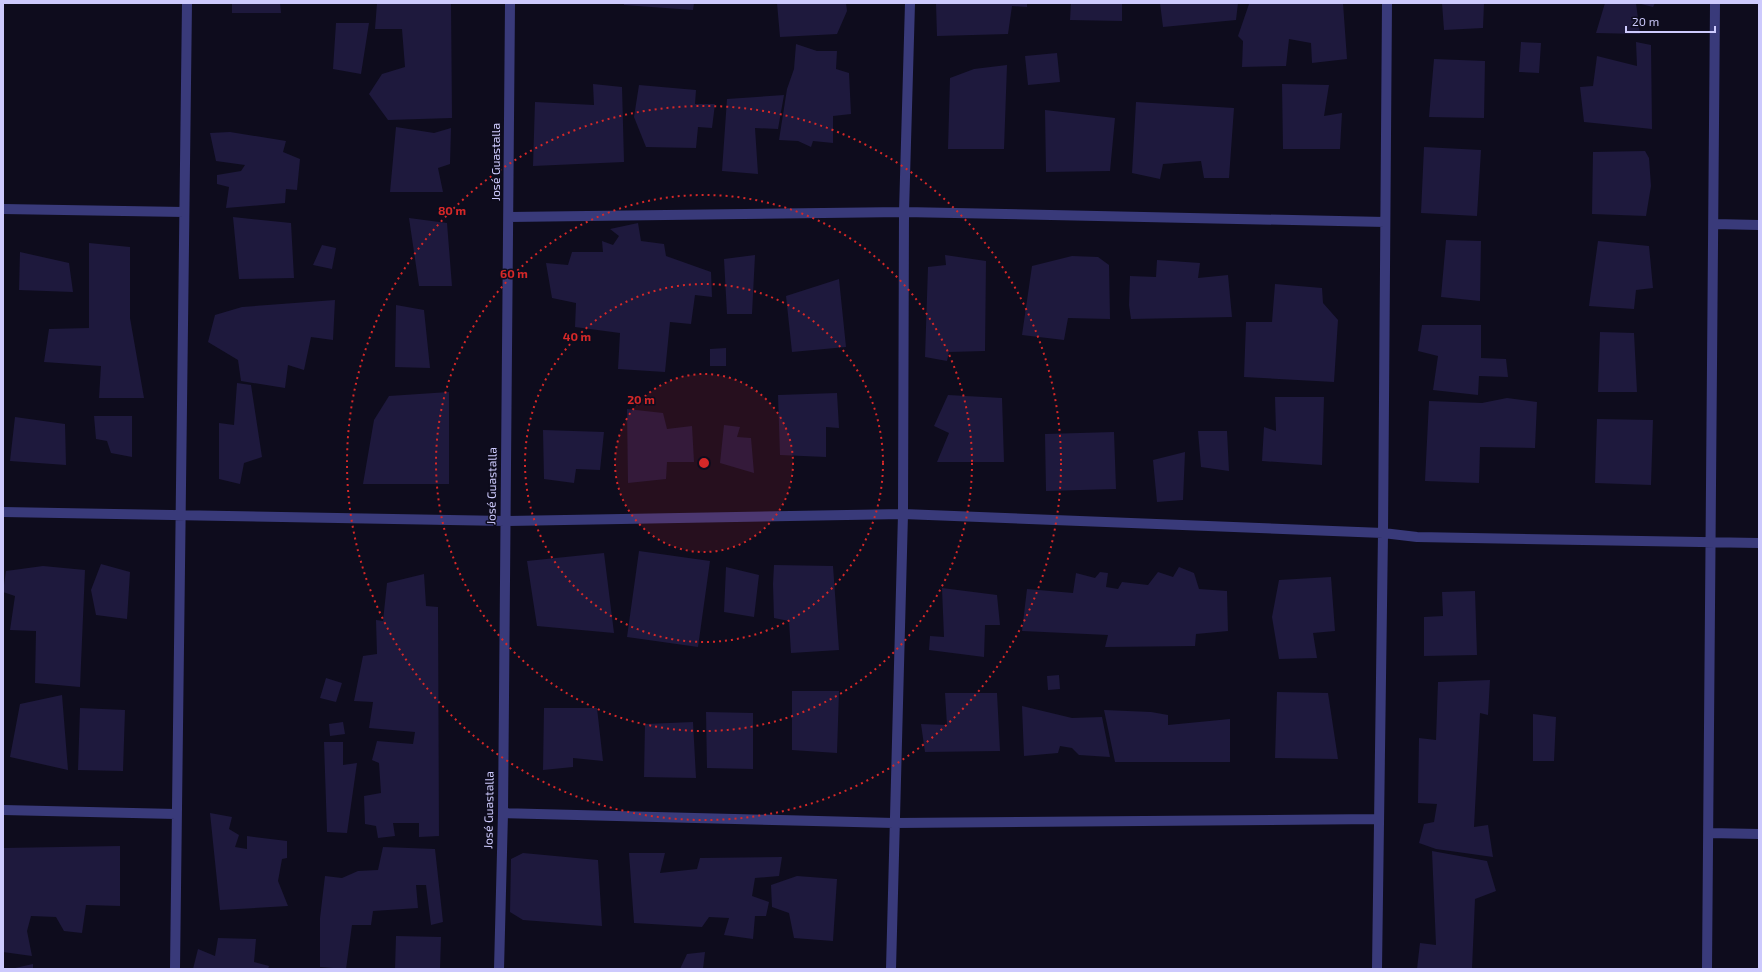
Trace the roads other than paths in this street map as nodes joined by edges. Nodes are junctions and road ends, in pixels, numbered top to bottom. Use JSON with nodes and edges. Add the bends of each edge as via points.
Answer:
{"nodes":[{"id":1,"x":187,"y":3,"type":"edge"},
{"id":2,"x":510,"y":3,"type":"edge"},
{"id":3,"x":910,"y":3,"type":"edge"},
{"id":4,"x":1387,"y":3,"type":"edge"},
{"id":5,"x":1715,"y":3,"type":"edge"},
{"id":6,"x":3,"y":209,"type":"edge"},
{"id":7,"x":184,"y":212,"type":"junction"},
{"id":8,"x":904,"y":212,"type":"junction"},
{"id":9,"x":509,"y":217,"type":"junction"},
{"id":10,"x":1385,"y":222,"type":"junction"},
{"id":11,"x":1714,"y":224,"type":"junction"},
{"id":12,"x":1759,"y":225,"type":"edge"},
{"id":13,"x":3,"y":512,"type":"edge"},
{"id":14,"x":903,"y":514,"type":"junction"},
{"id":15,"x":181,"y":515,"type":"junction"},
{"id":16,"x":505,"y":521,"type":"junction"},
{"id":17,"x":1383,"y":533,"type":"junction"},
{"id":18,"x":1711,"y":542,"type":"junction"},
{"id":19,"x":1759,"y":543,"type":"edge"},
{"id":20,"x":3,"y":810,"type":"edge"},
{"id":21,"x":503,"y":813,"type":"junction"},
{"id":22,"x":176,"y":814,"type":"junction"},
{"id":23,"x":1379,"y":819,"type":"junction"},
{"id":24,"x":894,"y":823,"type":"junction"},
{"id":25,"x":1709,"y":833,"type":"junction"},
{"id":26,"x":1759,"y":834,"type":"edge"},
{"id":27,"x":175,"y":969,"type":"edge"},
{"id":28,"x":499,"y":969,"type":"edge"},
{"id":29,"x":891,"y":969,"type":"edge"},
{"id":30,"x":1377,"y":969,"type":"edge"},
{"id":31,"x":1707,"y":969,"type":"edge"}],
"edges":[{"from":1,"to":7,"type":"street"},
{"from":2,"to":9,"type":"street","name":"José Guastalla"},
{"from":3,"to":8,"type":"street"},
{"from":4,"to":10,"type":"street"},
{"from":5,"to":11,"type":"street"},
{"from":6,"to":7,"type":"street"},
{"from":7,"to":15,"type":"street"},
{"from":8,"to":9,"type":"street"},
{"from":8,"to":10,"type":"street"},
{"from":8,"to":14,"type":"street"},
{"from":9,"to":16,"type":"street","name":"José Guastalla"},
{"from":10,"to":17,"type":"street"},
{"from":11,"to":12,"type":"street"},
{"from":11,"to":18,"type":"street"},
{"from":13,"to":15,"type":"street"},
{"from":14,"to":16,"type":"street"},
{"from":14,"to":17,"type":"street"},
{"from":14,"to":24,"type":"street"},
{"from":15,"to":16,"type":"street"},
{"from":15,"to":22,"type":"street"},
{"from":16,"to":21,"type":"street","name":"José Guastalla"},
{"from":17,"to":18,"type":"street","via":[[1417,537]]},
{"from":17,"to":23,"type":"street"},
{"from":18,"to":19,"type":"street"},
{"from":18,"to":25,"type":"street"},
{"from":20,"to":22,"type":"street"},
{"from":21,"to":24,"type":"street"},
{"from":21,"to":28,"type":"street","name":"José Guastalla"},
{"from":22,"to":27,"type":"street"},
{"from":23,"to":24,"type":"street"},
{"from":23,"to":30,"type":"street"},
{"from":24,"to":29,"type":"street"},
{"from":25,"to":26,"type":"street"},
{"from":25,"to":31,"type":"street"}]}
